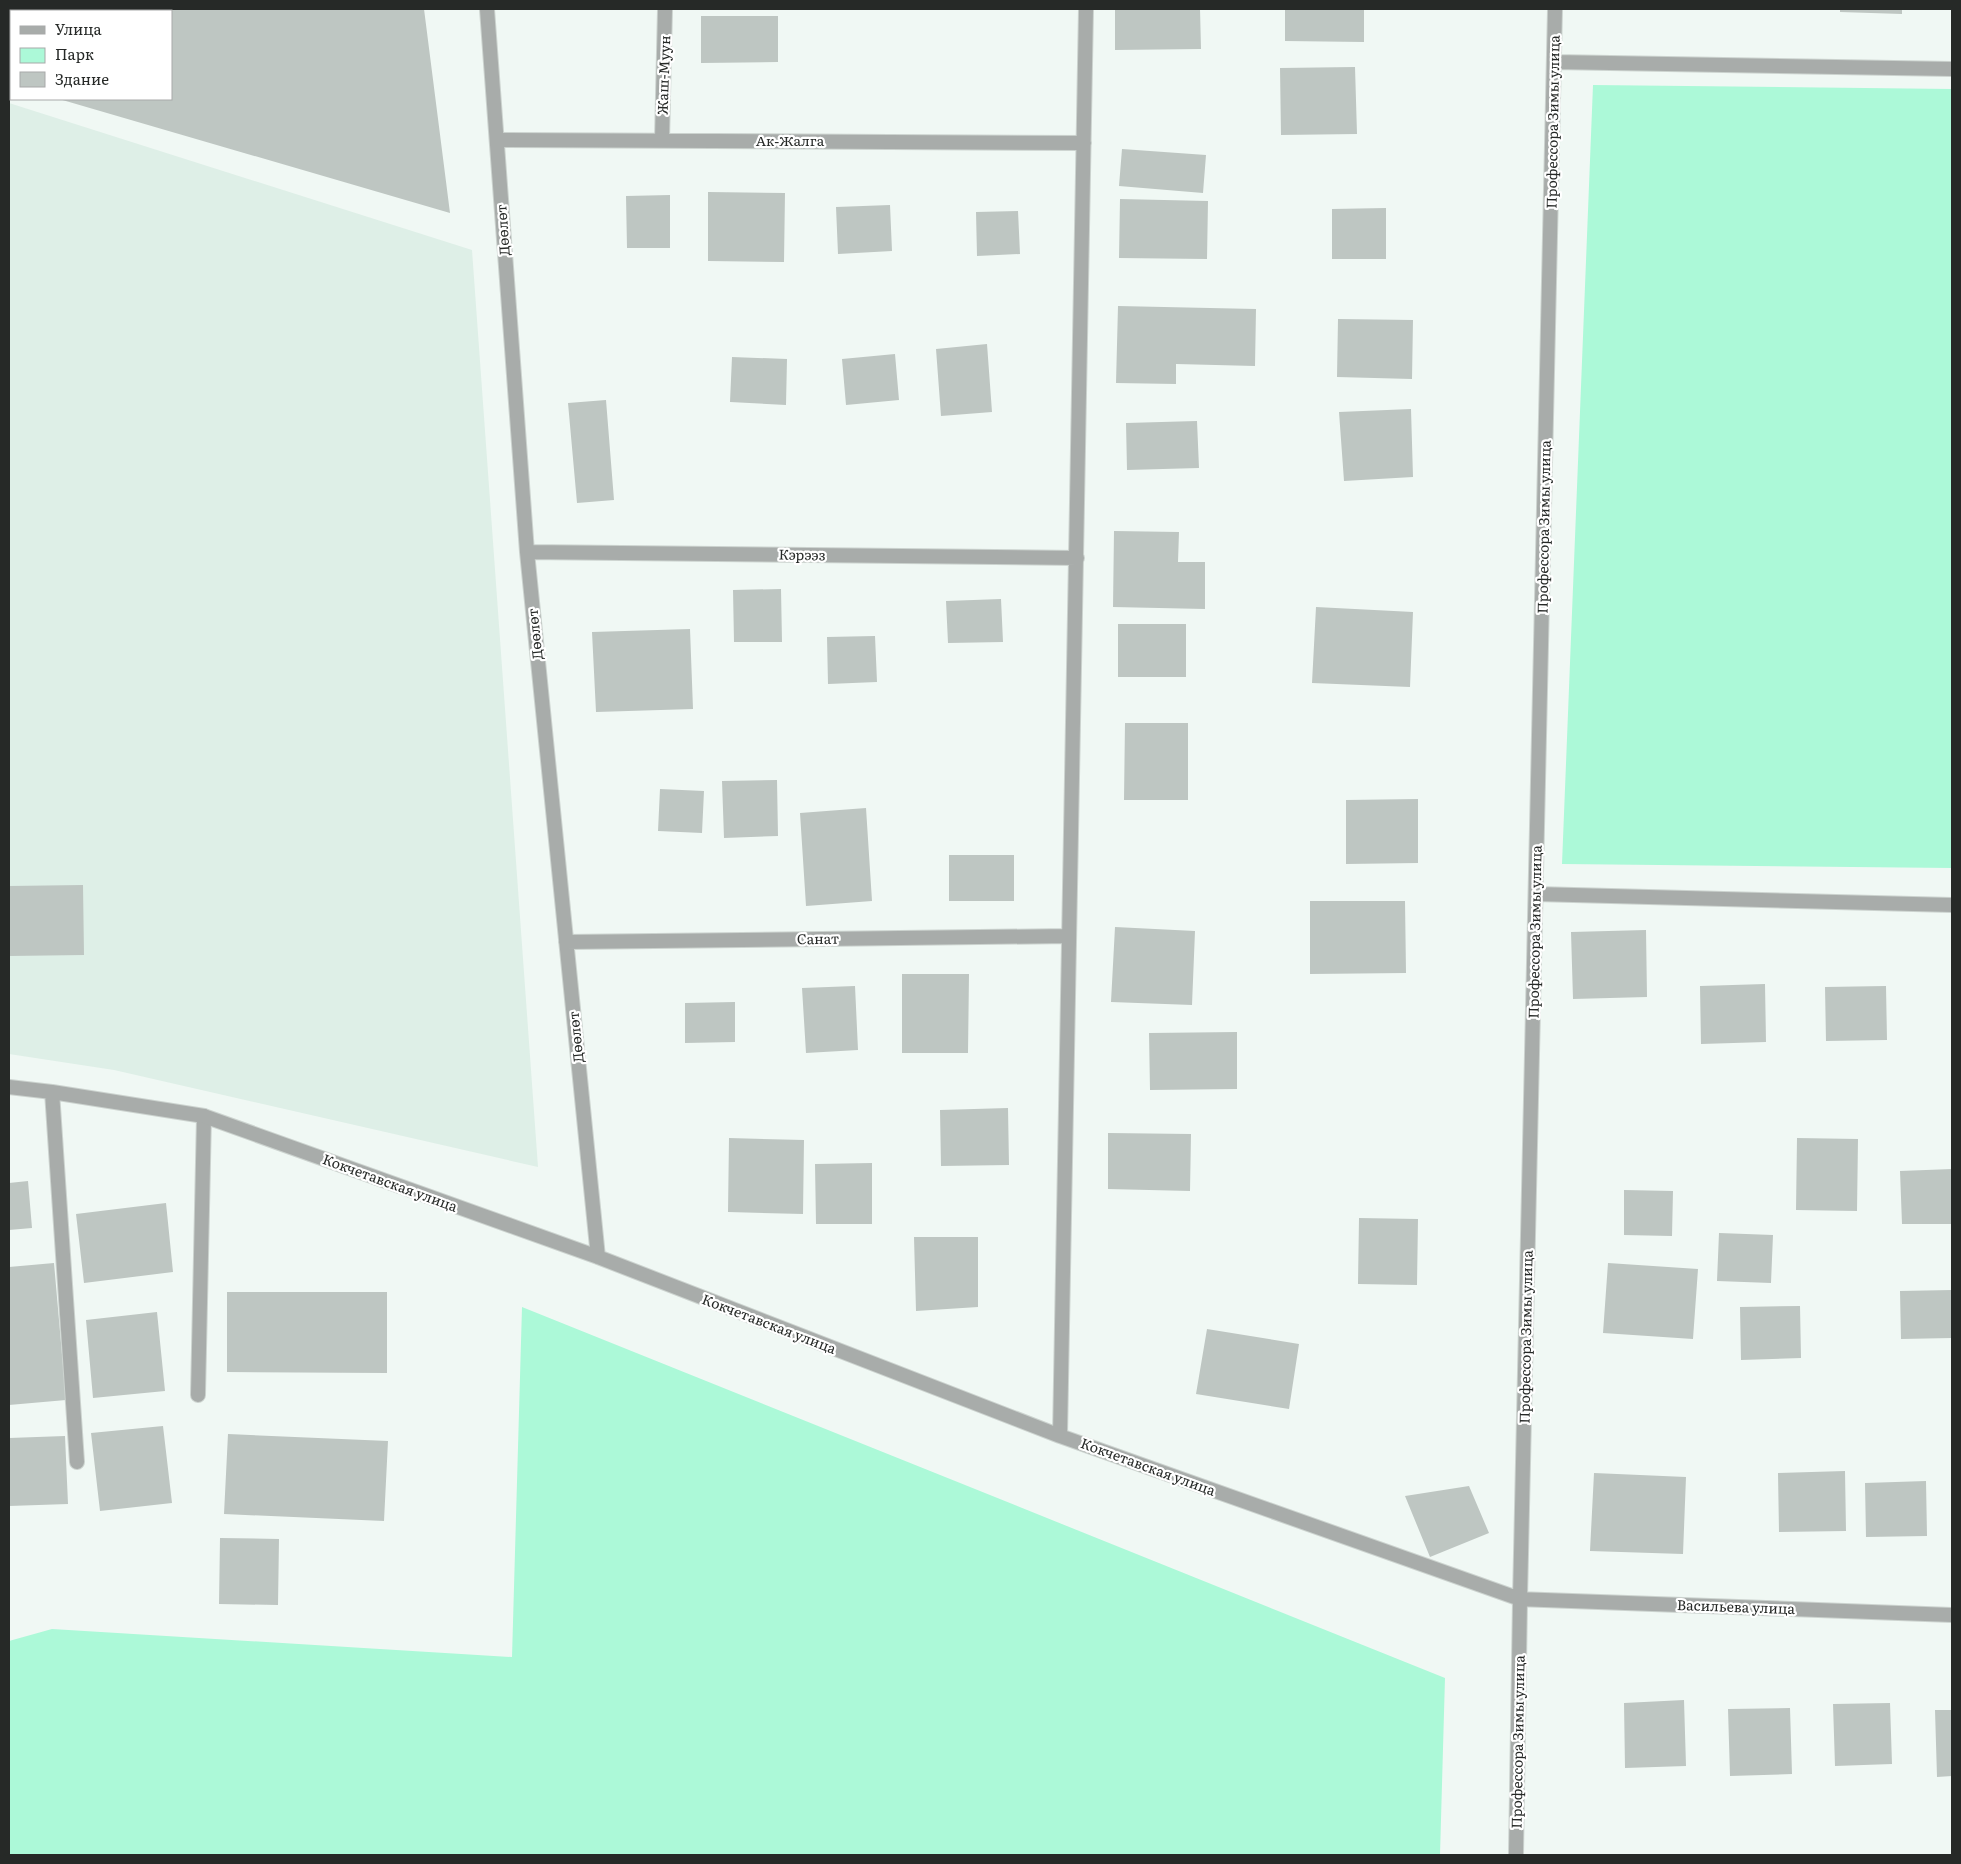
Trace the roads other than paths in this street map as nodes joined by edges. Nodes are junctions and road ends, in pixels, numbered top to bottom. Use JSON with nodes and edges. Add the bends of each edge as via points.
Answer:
{"nodes":[{"id":1,"x":487,"y":9,"type":"edge"},
{"id":2,"x":666,"y":9,"type":"edge"},
{"id":3,"x":1086,"y":9,"type":"edge"},
{"id":4,"x":1555,"y":9,"type":"edge"},
{"id":5,"x":1554,"y":62,"type":"junction"},
{"id":6,"x":1952,"y":69,"type":"edge"},
{"id":7,"x":497,"y":140,"type":"junction"},
{"id":8,"x":662,"y":140,"type":"junction"},
{"id":9,"x":1084,"y":142,"type":"junction"},
{"id":10,"x":527,"y":552,"type":"junction"},
{"id":11,"x":1077,"y":558,"type":"junction"},
{"id":12,"x":1536,"y":894,"type":"junction"},
{"id":13,"x":1952,"y":905,"type":"edge"},
{"id":14,"x":1069,"y":936,"type":"junction"},
{"id":15,"x":566,"y":942,"type":"junction"},
{"id":16,"x":9,"y":1087,"type":"edge"},
{"id":17,"x":52,"y":1092,"type":"junction"},
{"id":18,"x":204,"y":1116,"type":"junction"},
{"id":19,"x":598,"y":1257,"type":"junction"},
{"id":20,"x":198,"y":1395,"type":"dead end"},
{"id":21,"x":1060,"y":1436,"type":"junction"},
{"id":22,"x":77,"y":1462,"type":"dead end"},
{"id":23,"x":1520,"y":1600,"type":"junction"},
{"id":24,"x":1952,"y":1615,"type":"edge"},
{"id":25,"x":1516,"y":1855,"type":"edge"}],
"edges":[{"from":1,"to":7,"type":"street","name":"Дөөлөт"},
{"from":2,"to":8,"type":"street","name":"Жаш-Муун"},
{"from":3,"to":9,"type":"street"},
{"from":4,"to":5,"type":"street","name":"Профессора Зимы улица"},
{"from":5,"to":6,"type":"street"},
{"from":5,"to":12,"type":"street","name":"Профессора Зимы улица"},
{"from":7,"to":8,"type":"street","name":"Ак-Жалга"},
{"from":7,"to":10,"type":"street","name":"Дөөлөт"},
{"from":8,"to":9,"type":"street","name":"Ак-Жалга"},
{"from":9,"to":11,"type":"street"},
{"from":10,"to":11,"type":"street","name":"Кэрээз"},
{"from":10,"to":15,"type":"street","name":"Дөөлөт"},
{"from":11,"to":14,"type":"street"},
{"from":12,"to":13,"type":"street"},
{"from":12,"to":23,"type":"street","name":"Профессора Зимы улица"},
{"from":14,"to":15,"type":"street","name":"Санат"},
{"from":14,"to":21,"type":"street"},
{"from":15,"to":19,"type":"street","name":"Дөөлөт"},
{"from":16,"to":17,"type":"street","name":"Кокчетавская улица"},
{"from":17,"to":18,"type":"street","name":"Кокчетавская улица"},
{"from":17,"to":22,"type":"street"},
{"from":18,"to":19,"type":"street","name":"Кокчетавская улица"},
{"from":18,"to":20,"type":"street"},
{"from":19,"to":21,"type":"street","name":"Кокчетавская улица"},
{"from":21,"to":23,"type":"street","name":"Кокчетавская улица"},
{"from":23,"to":24,"type":"street","name":"Васильева улица"},
{"from":23,"to":25,"type":"street","name":"Профессора Зимы улица"}]}
